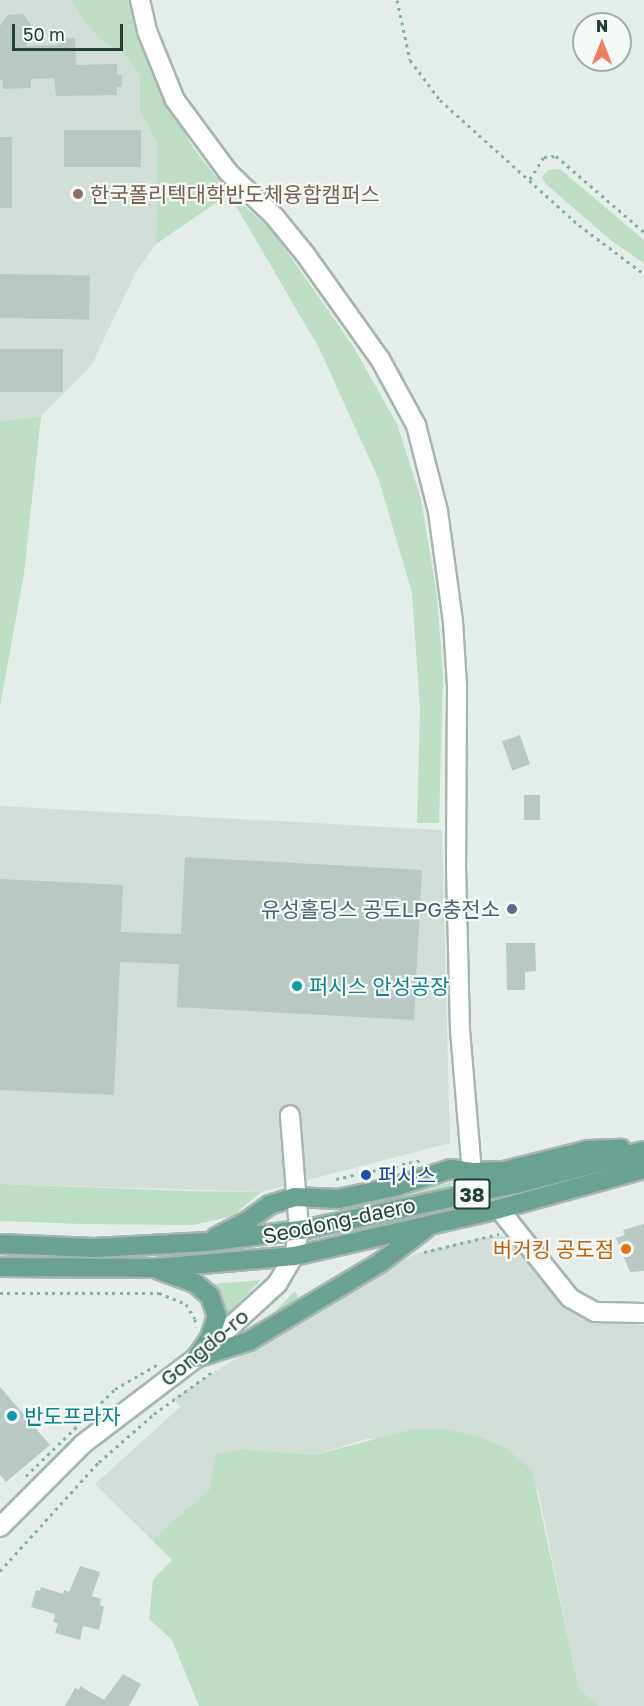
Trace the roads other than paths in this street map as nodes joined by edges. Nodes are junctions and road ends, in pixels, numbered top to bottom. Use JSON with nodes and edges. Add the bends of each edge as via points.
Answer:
{"nodes":[{"id":1,"x":140,"y":0,"type":"edge"},
{"id":2,"x":290,"y":1115,"type":"dead end"},
{"id":3,"x":644,"y":1150,"type":"edge"},
{"id":4,"x":644,"y":1169,"type":"edge"},
{"id":5,"x":472,"y":1172,"type":"junction"},
{"id":6,"x":295,"y":1197,"type":"junction"},
{"id":7,"x":499,"y":1209,"type":"junction"},
{"id":8,"x":431,"y":1224,"type":"junction"},
{"id":9,"x":299,"y":1230,"type":"junction"},
{"id":10,"x":207,"y":1242,"type":"junction"},
{"id":11,"x":0,"y":1244,"type":"edge"},
{"id":12,"x":294,"y":1256,"type":"junction"},
{"id":13,"x":0,"y":1267,"type":"edge"},
{"id":14,"x":155,"y":1268,"type":"junction"},
{"id":15,"x":644,"y":1313,"type":"edge"},
{"id":16,"x":196,"y":1358,"type":"junction"},
{"id":17,"x":0,"y":1527,"type":"edge"}],
"edges":[{"from":1,"to":5,"type":"street","via":[[147,31],[175,100],[228,172],[274,216],[305,255],[380,359],[416,425],[438,511],[458,686],[456,866],[460,1030]]},
{"from":2,"to":6,"type":"street","name":"Gongdo-ro"},
{"from":3,"to":5,"type":"main road","via":[[588,1150],[504,1170]]},
{"from":3,"to":9,"type":"main road","name":"Seodong-daero","number":"38","via":[[516,1184]]},
{"from":4,"to":7,"type":"main road","name":"Seodong-daero","number":"38"},
{"from":5,"to":6,"type":"main road","via":[[451,1168],[394,1187],[338,1199]]},
{"from":6,"to":9,"type":"street","name":"Gongdo-ro"},
{"from":6,"to":10,"type":"main road","via":[[269,1205]]},
{"from":7,"to":8,"type":"main road","name":"Seodong-daero","number":"38"},
{"from":7,"to":15,"type":"street","via":[[570,1298],[595,1312]]},
{"from":8,"to":12,"type":"main road","name":"Seodong-daero","number":"38"},
{"from":8,"to":16,"type":"main road","via":[[381,1262],[249,1341]]},
{"from":9,"to":10,"type":"main road","name":"Seodong-daero","number":"38"},
{"from":9,"to":12,"type":"street","name":"Gongdo-ro"},
{"from":10,"to":11,"type":"main road","name":"Seodong-daero","number":"38","via":[[94,1248]]},
{"from":12,"to":14,"type":"main road","name":"Seodong-daero","number":"38"},
{"from":12,"to":16,"type":"street","name":"Gongdo-ro","via":[[277,1284]]},
{"from":13,"to":14,"type":"main road","name":"Seodong-daero","number":"38"},
{"from":14,"to":16,"type":"main road","via":[[195,1283],[210,1296],[217,1316],[210,1338]]},
{"from":16,"to":17,"type":"street","name":"Gongdo-ro","via":[[83,1444]]}]}
